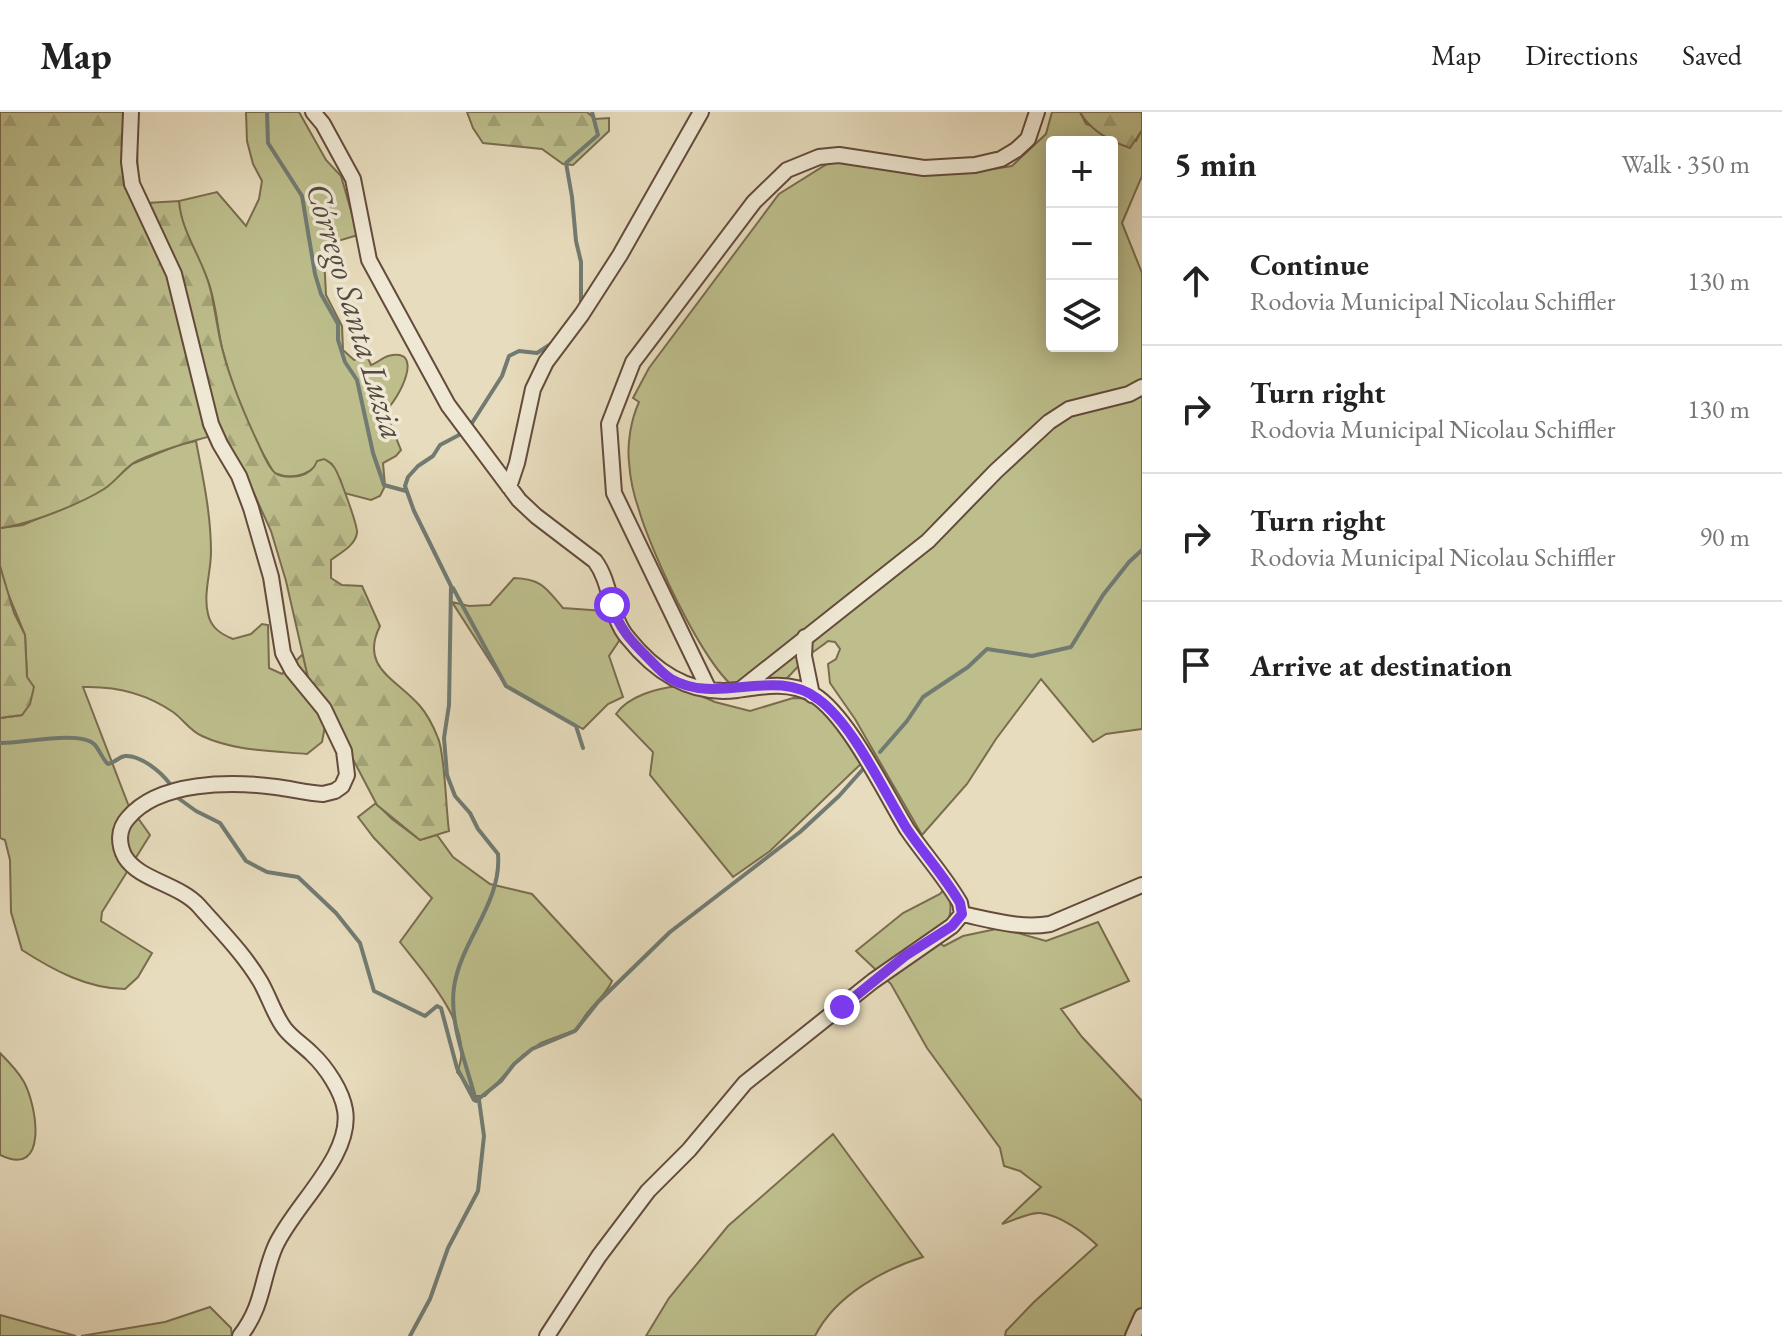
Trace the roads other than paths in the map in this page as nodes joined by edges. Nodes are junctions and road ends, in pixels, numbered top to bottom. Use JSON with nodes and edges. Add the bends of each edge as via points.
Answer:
{"nodes":[{"id":1,"x":131,"y":112,"type":"edge"},
{"id":2,"x":313,"y":112,"type":"edge"},
{"id":3,"x":701,"y":112,"type":"edge"},
{"id":4,"x":1037,"y":112,"type":"edge"},
{"id":5,"x":1142,"y":387,"type":"edge"},
{"id":6,"x":509,"y":487,"type":"junction"},
{"id":7,"x":805,"y":637,"type":"junction"},
{"id":8,"x":741,"y":689,"type":"junction"},
{"id":9,"x":709,"y":690,"type":"junction"},
{"id":10,"x":812,"y":695,"type":"junction"},
{"id":11,"x":1142,"y":885,"type":"edge"},
{"id":12,"x":962,"y":914,"type":"junction"},
{"id":13,"x":1142,"y":1316,"type":"edge"},
{"id":14,"x":240,"y":1336,"type":"edge"},
{"id":15,"x":547,"y":1336,"type":"edge"},
{"id":16,"x":1133,"y":1336,"type":"edge"}],
"edges":[{"from":1,"to":14,"type":"street","via":[[132,184],[174,274],[211,424],[251,508],[268,566],[283,653],[324,709],[347,763],[342,786],[323,794],[246,785],[168,793],[139,805],[120,834],[126,860],[187,894],[238,950],[286,1031],[315,1057],[345,1107],[340,1145],[282,1233],[258,1308]]},
{"from":2,"to":6,"type":"street","via":[[353,179],[365,250],[374,271],[448,405]]},
{"from":3,"to":6,"type":"street","via":[[620,255],[546,362],[533,389]]},
{"from":4,"to":9,"type":"street","via":[[1028,139],[1016,150],[975,165],[924,168],[839,155],[803,162],[771,184],[633,362],[609,424],[614,493]]},
{"from":5,"to":7,"type":"street","via":[[1069,409],[1049,422],[928,541]]},
{"from":6,"to":9,"type":"street","via":[[536,516],[595,561],[628,638],[672,680]]},
{"from":7,"to":8,"type":"street"},
{"from":7,"to":10,"type":"street"},
{"from":8,"to":9,"type":"street"},
{"from":8,"to":10,"type":"street","via":[[791,687]]},
{"from":10,"to":12,"type":"street","via":[[852,739],[951,888]]},
{"from":11,"to":12,"type":"street","via":[[1034,927]]},
{"from":12,"to":15,"type":"street","via":[[745,1083],[648,1191]]},
{"from":13,"to":16,"type":"street"}]}
